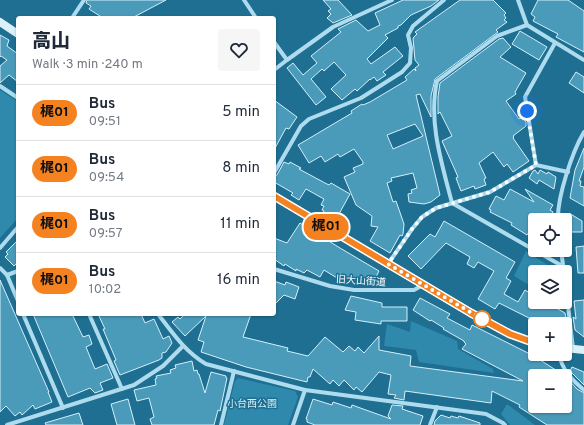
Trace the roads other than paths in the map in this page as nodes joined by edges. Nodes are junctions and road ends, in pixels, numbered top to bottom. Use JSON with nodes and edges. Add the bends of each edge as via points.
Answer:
{"nodes":[{"id":1,"x":84,"y":0,"type":"edge"},
{"id":2,"x":244,"y":0,"type":"edge"},
{"id":3,"x":392,"y":0,"type":"edge"},
{"id":4,"x":444,"y":0,"type":"edge"},
{"id":5,"x":518,"y":0,"type":"edge"},
{"id":6,"x":73,"y":16,"type":"edge"},
{"id":7,"x":255,"y":16,"type":"edge"},
{"id":8,"x":0,"y":22,"type":"edge"},
{"id":9,"x":527,"y":24,"type":"junction"},
{"id":10,"x":16,"y":33,"type":"edge"},
{"id":11,"x":555,"y":43,"type":"junction"},
{"id":12,"x":276,"y":45,"type":"edge"},
{"id":13,"x":287,"y":60,"type":"junction"},
{"id":14,"x":584,"y":60,"type":"edge"},
{"id":15,"x":276,"y":68,"type":"edge"},
{"id":16,"x":0,"y":86,"type":"edge"},
{"id":17,"x":16,"y":97,"type":"edge"},
{"id":18,"x":584,"y":132,"type":"edge"},
{"id":19,"x":536,"y":165,"type":"junction"},
{"id":20,"x":276,"y":170,"type":"edge"},
{"id":21,"x":568,"y":172,"type":"junction"},
{"id":22,"x":276,"y":197,"type":"edge"},
{"id":23,"x":452,"y":204,"type":"junction"},
{"id":24,"x":558,"y":213,"type":"edge"},
{"id":25,"x":16,"y":229,"type":"edge"},
{"id":26,"x":0,"y":248,"type":"edge"},
{"id":27,"x":388,"y":264,"type":"junction"},
{"id":28,"x":556,"y":265,"type":"edge"},
{"id":29,"x":0,"y":268,"type":"edge"},
{"id":30,"x":276,"y":270,"type":"edge"},
{"id":31,"x":16,"y":272,"type":"edge"},
{"id":32,"x":7,"y":275,"type":"junction"},
{"id":33,"x":424,"y":285,"type":"junction"},
{"id":34,"x":16,"y":296,"type":"edge"},
{"id":35,"x":24,"y":316,"type":"edge"},
{"id":36,"x":89,"y":316,"type":"edge"},
{"id":37,"x":160,"y":316,"type":"edge"},
{"id":38,"x":528,"y":340,"type":"edge"},
{"id":39,"x":183,"y":346,"type":"junction"},
{"id":40,"x":572,"y":349,"type":"edge"},
{"id":41,"x":584,"y":350,"type":"edge"},
{"id":42,"x":560,"y":361,"type":"edge"},
{"id":43,"x":234,"y":371,"type":"junction"},
{"id":44,"x":122,"y":389,"type":"junction"},
{"id":45,"x":305,"y":390,"type":"junction"},
{"id":46,"x":584,"y":390,"type":"edge"},
{"id":47,"x":437,"y":407,"type":"junction"},
{"id":48,"x":63,"y":408,"type":"junction"},
{"id":49,"x":15,"y":424,"type":"edge"},
{"id":50,"x":7,"y":425,"type":"edge"},
{"id":51,"x":221,"y":425,"type":"edge"},
{"id":52,"x":293,"y":425,"type":"edge"},
{"id":53,"x":430,"y":425,"type":"edge"},
{"id":54,"x":504,"y":425,"type":"edge"}],
"edges":[{"from":1,"to":6,"type":"street"},
{"from":2,"to":7,"type":"street"},
{"from":3,"to":13,"type":"street","via":[[333,27]]},
{"from":4,"to":20,"type":"street","via":[[412,26],[408,35],[411,48],[410,63],[402,72],[362,98],[309,119],[301,126]]},
{"from":5,"to":9,"type":"street"},
{"from":8,"to":10,"type":"street"},
{"from":9,"to":11,"type":"street"},
{"from":9,"to":23,"type":"street","via":[[497,36],[437,81],[434,93],[436,135]]},
{"from":11,"to":14,"type":"street"},
{"from":11,"to":19,"type":"street","via":[[525,97]]},
{"from":12,"to":13,"type":"street"},
{"from":13,"to":15,"type":"street"},
{"from":16,"to":17,"type":"street"},
{"from":18,"to":21,"type":"street"},
{"from":19,"to":21,"type":"street"},
{"from":19,"to":23,"type":"street","via":[[490,192]]},
{"from":21,"to":24,"type":"street"},
{"from":22,"to":27,"type":"street"},
{"from":23,"to":27,"type":"street","via":[[436,208],[422,217]]},
{"from":23,"to":28,"type":"street"},
{"from":25,"to":26,"type":"street"},
{"from":27,"to":33,"type":"street"},
{"from":29,"to":32,"type":"street"},
{"from":30,"to":33,"type":"street","name":"旧大山街道","via":[[330,286],[354,290],[414,290]]},
{"from":31,"to":32,"type":"street"},
{"from":32,"to":34,"type":"street"},
{"from":33,"to":38,"type":"street","via":[[510,334]]},
{"from":35,"to":48,"type":"street"},
{"from":36,"to":44,"type":"street"},
{"from":37,"to":39,"type":"street"},
{"from":39,"to":43,"type":"street","via":[[193,357],[206,364]]},
{"from":39,"to":44,"type":"street","via":[[163,366],[134,385]]},
{"from":40,"to":41,"type":"street"},
{"from":42,"to":46,"type":"street","via":[[567,374]]},
{"from":43,"to":45,"type":"street"},
{"from":43,"to":51,"type":"street"},
{"from":44,"to":48,"type":"street"},
{"from":45,"to":47,"type":"street"},
{"from":45,"to":52,"type":"street"},
{"from":47,"to":53,"type":"street"},
{"from":47,"to":54,"type":"street","via":[[486,414]]},
{"from":48,"to":49,"type":"street"},
{"from":49,"to":50,"type":"street"}]}
